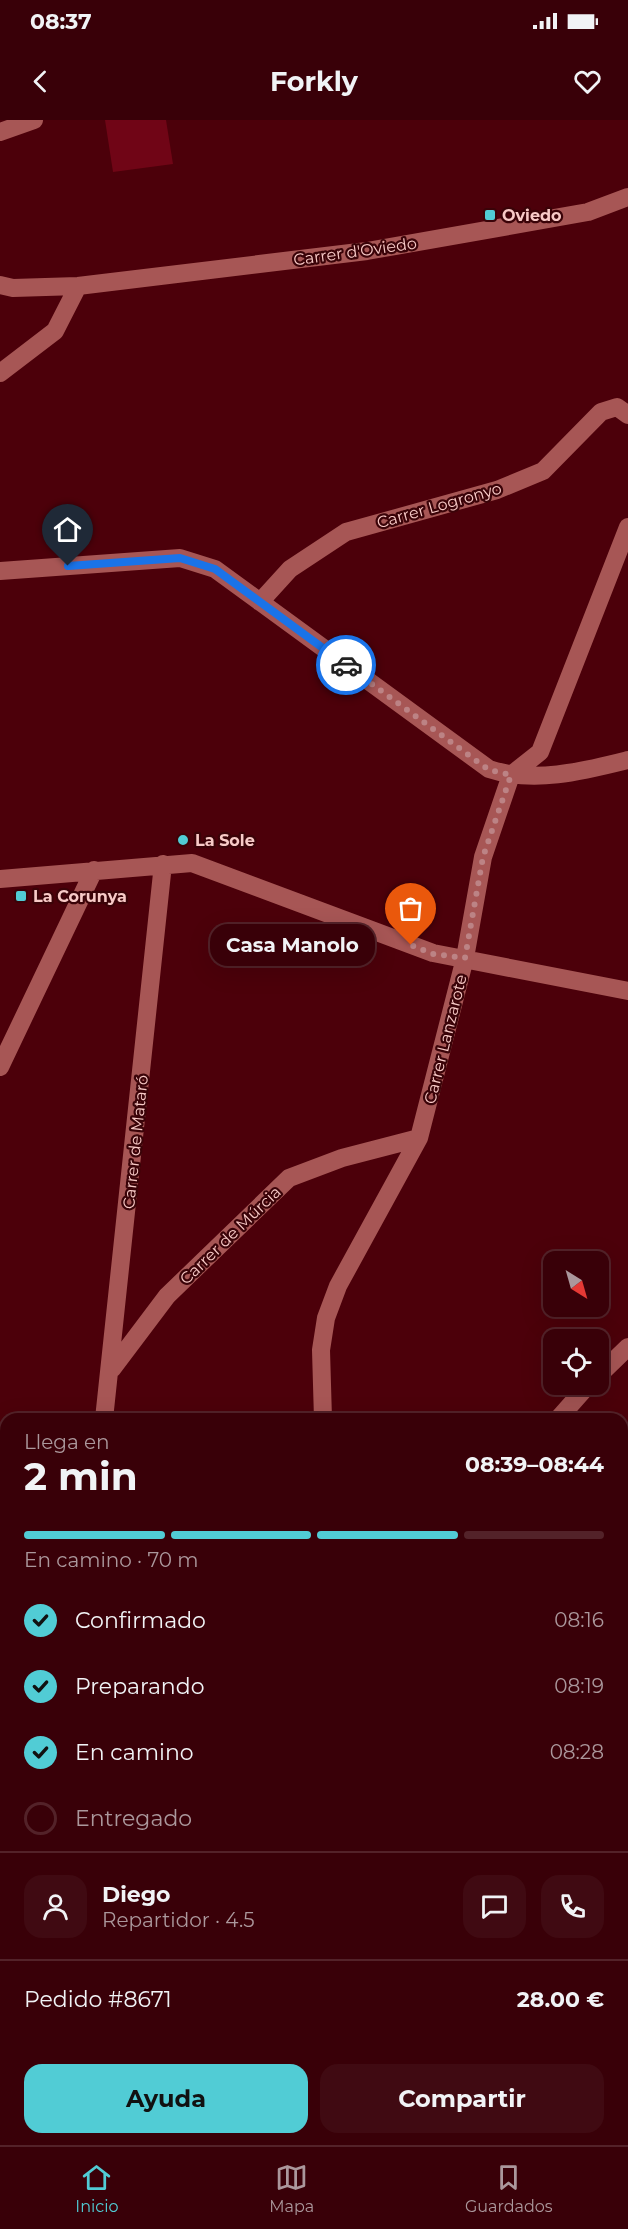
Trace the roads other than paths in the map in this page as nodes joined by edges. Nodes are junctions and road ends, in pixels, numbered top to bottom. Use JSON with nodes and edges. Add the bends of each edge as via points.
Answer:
{"nodes":[{"id":1,"x":34,"y":120,"type":"edge"},
{"id":2,"x":0,"y":132,"type":"edge"},
{"id":3,"x":628,"y":197,"type":"edge"},
{"id":4,"x":0,"y":285,"type":"edge"},
{"id":5,"x":78,"y":286,"type":"junction"},
{"id":6,"x":0,"y":373,"type":"edge"},
{"id":7,"x":622,"y":411,"type":"edge"},
{"id":8,"x":628,"y":527,"type":"edge"},
{"id":9,"x":0,"y":571,"type":"edge"},
{"id":10,"x":260,"y":602,"type":"junction"},
{"id":11,"x":628,"y":760,"type":"edge"},
{"id":12,"x":511,"y":775,"type":"junction"},
{"id":13,"x":164,"y":864,"type":"junction"},
{"id":14,"x":94,"y":870,"type":"junction"},
{"id":15,"x":0,"y":879,"type":"edge"},
{"id":16,"x":465,"y":958,"type":"junction"},
{"id":17,"x":628,"y":991,"type":"edge"},
{"id":18,"x":0,"y":1067,"type":"edge"},
{"id":19,"x":418,"y":1138,"type":"junction"},
{"id":20,"x":628,"y":1347,"type":"edge"},
{"id":21,"x":609,"y":1365,"type":"edge"},
{"id":22,"x":111,"y":1371,"type":"junction"},
{"id":23,"x":579,"y":1395,"type":"edge"},
{"id":24,"x":105,"y":1413,"type":"edge"},
{"id":25,"x":323,"y":1413,"type":"edge"},
{"id":26,"x":563,"y":1413,"type":"edge"}],
"edges":[{"from":1,"to":2,"type":"street"},
{"from":3,"to":5,"type":"street","name":"Carrer d'Oviedo","via":[[588,212],[366,251]]},
{"from":4,"to":5,"type":"street","name":"Carrer d'Oviedo"},
{"from":5,"to":6,"type":"street","via":[[55,331]]},
{"from":7,"to":10,"type":"street","name":"Carrer Logronyo","via":[[601,412],[543,471],[497,490],[346,532],[290,569]]},
{"from":8,"to":12,"type":"street","via":[[540,752]]},
{"from":9,"to":10,"type":"street","via":[[180,558],[215,569]]},
{"from":10,"to":12,"type":"street","via":[[489,770]]},
{"from":11,"to":12,"type":"street","via":[[576,774]]},
{"from":12,"to":16,"type":"street","name":"Carrer Lanzarote","via":[[483,857]]},
{"from":13,"to":14,"type":"street"},
{"from":13,"to":16,"type":"street","via":[[192,863],[433,954]]},
{"from":13,"to":22,"type":"street","name":"Carrer de Mataró"},
{"from":14,"to":15,"type":"street"},
{"from":14,"to":18,"type":"street"},
{"from":16,"to":17,"type":"street"},
{"from":16,"to":19,"type":"street","name":"Carrer Lanzarote"},
{"from":19,"to":22,"type":"street","name":"Carrer de Múrcia","via":[[342,1158],[289,1179],[166,1296]]},
{"from":19,"to":25,"type":"street","name":"Carrer Lanzarote","via":[[338,1286],[326,1318],[321,1350]]},
{"from":20,"to":21,"type":"street"},
{"from":22,"to":24,"type":"street","name":"Carrer de Mataró"},
{"from":23,"to":26,"type":"street"}]}
